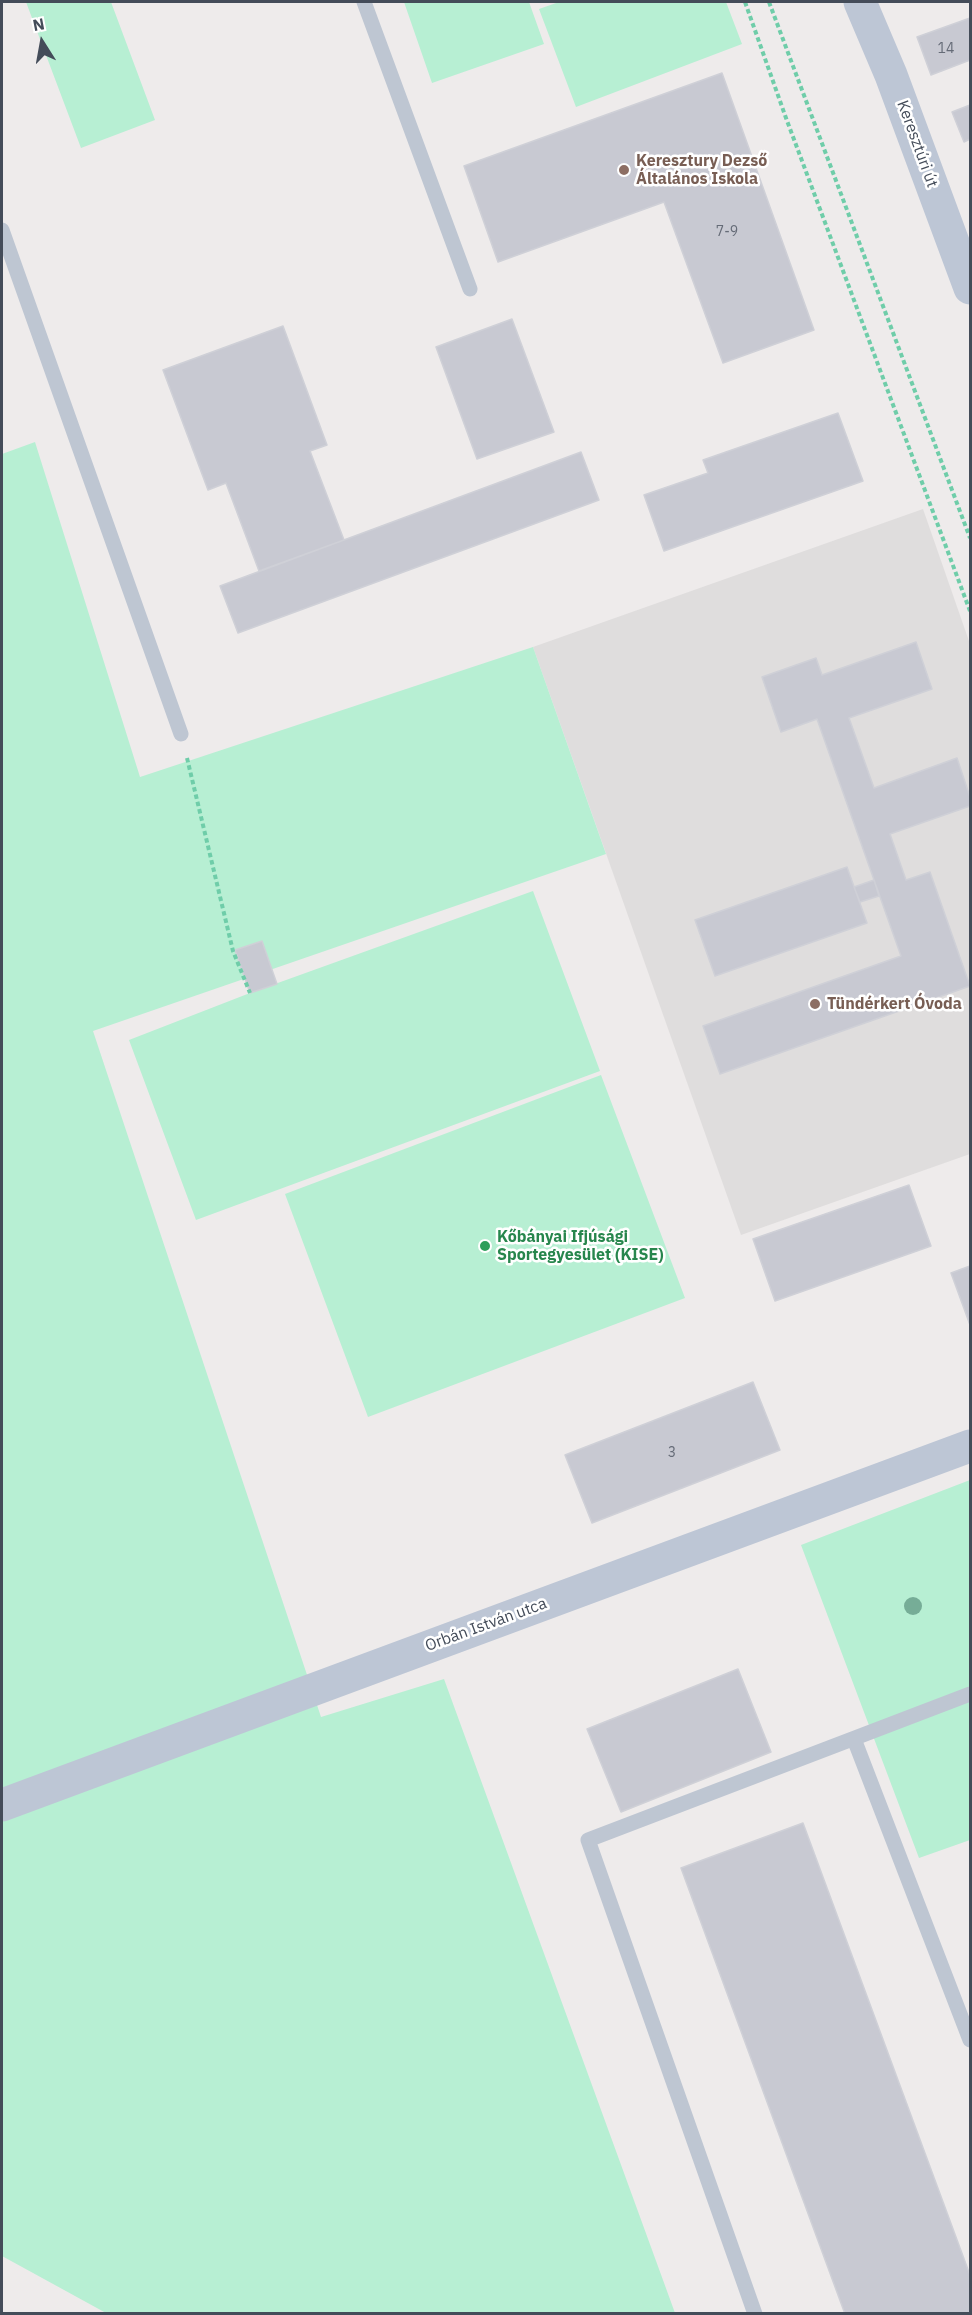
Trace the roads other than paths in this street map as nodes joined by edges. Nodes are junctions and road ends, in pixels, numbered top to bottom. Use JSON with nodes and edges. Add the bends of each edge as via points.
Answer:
{"nodes":[{"id":1,"x":364,"y":2,"type":"edge"},
{"id":2,"x":860,"y":2,"type":"edge"},
{"id":3,"x":2,"y":230,"type":"edge"},
{"id":4,"x":970,"y":288,"type":"edge"},
{"id":5,"x":470,"y":289,"type":"dead end"},
{"id":6,"x":182,"y":734,"type":"road end"},
{"id":7,"x":970,"y":1446,"type":"edge"},
{"id":8,"x":970,"y":1694,"type":"edge"},
{"id":9,"x":854,"y":1739,"type":"junction"},
{"id":10,"x":2,"y":1805,"type":"edge"},
{"id":11,"x":970,"y":2040,"type":"edge"},
{"id":12,"x":755,"y":2313,"type":"edge"}],
"edges":[{"from":1,"to":5,"type":"lane"},
{"from":2,"to":4,"type":"street","name":"Keresztúri út"},
{"from":3,"to":6,"type":"lane"},
{"from":7,"to":10,"type":"street","name":"Orbán István utca"},
{"from":8,"to":9,"type":"lane"},
{"from":9,"to":11,"type":"lane"},
{"from":9,"to":12,"type":"lane","via":[[588,1840]]}]}
